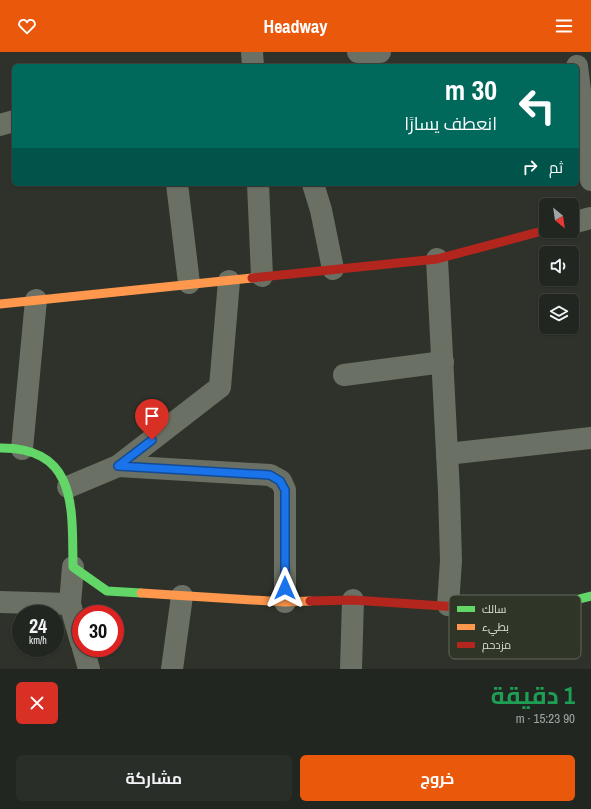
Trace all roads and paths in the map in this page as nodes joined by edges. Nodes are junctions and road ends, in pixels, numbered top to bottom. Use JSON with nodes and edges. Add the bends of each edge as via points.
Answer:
{"nodes":[{"id":1,"x":252,"y":52,"type":"edge"},
{"id":2,"x":358,"y":52,"type":"edge"},
{"id":3,"x":380,"y":52,"type":"edge"},
{"id":4,"x":575,"y":52,"type":"edge"},
{"id":5,"x":252,"y":64,"type":"edge"},
{"id":6,"x":577,"y":64,"type":"edge"},
{"id":7,"x":579,"y":82,"type":"edge"},
{"id":8,"x":12,"y":122,"type":"edge"},
{"id":9,"x":0,"y":125,"type":"edge"},
{"id":10,"x":591,"y":180,"type":"edge"},
{"id":11,"x":177,"y":186,"type":"edge"},
{"id":12,"x":258,"y":186,"type":"edge"},
{"id":13,"x":314,"y":186,"type":"edge"},
{"id":14,"x":591,"y":218,"type":"edge"},
{"id":15,"x":579,"y":221,"type":"edge"},
{"id":16,"x":539,"y":232,"type":"edge"},
{"id":17,"x":437,"y":259,"type":"junction"},
{"id":18,"x":333,"y":269,"type":"junction"},
{"id":19,"x":262,"y":276,"type":"junction"},
{"id":20,"x":229,"y":281,"type":"junction"},
{"id":21,"x":189,"y":283,"type":"junction"},
{"id":22,"x":36,"y":300,"type":"junction"},
{"id":23,"x":0,"y":304,"type":"edge"},
{"id":24,"x":443,"y":362,"type":"junction"},
{"id":25,"x":344,"y":375,"type":"dead end"},
{"id":26,"x":591,"y":438,"type":"edge"},
{"id":27,"x":0,"y":448,"type":"edge"},
{"id":28,"x":22,"y":448,"type":"junction"},
{"id":29,"x":447,"y":454,"type":"junction"},
{"id":30,"x":118,"y":466,"type":"junction"},
{"id":31,"x":68,"y":487,"type":"junction"},
{"id":32,"x":73,"y":567,"type":"junction"},
{"id":33,"x":182,"y":596,"type":"junction"},
{"id":34,"x":591,"y":596,"type":"edge"},
{"id":35,"x":581,"y":598,"type":"edge"},
{"id":36,"x":353,"y":600,"type":"junction"},
{"id":37,"x":0,"y":602,"type":"edge"},
{"id":38,"x":285,"y":602,"type":"junction"},
{"id":39,"x":70,"y":604,"type":"junction"},
{"id":40,"x":448,"y":606,"type":"joint"},
{"id":41,"x":72,"y":611,"type":"edge"},
{"id":42,"x":86,"y":657,"type":"edge"},
{"id":43,"x":89,"y":669,"type":"edge"},
{"id":44,"x":172,"y":669,"type":"edge"},
{"id":45,"x":352,"y":669,"type":"edge"}],
"edges":[{"from":1,"to":5,"type":"street"},
{"from":2,"to":3,"type":"street"},
{"from":4,"to":6,"type":"street"},
{"from":7,"to":10,"type":"street"},
{"from":8,"to":9,"type":"street"},
{"from":11,"to":21,"type":"street"},
{"from":12,"to":19,"type":"street"},
{"from":13,"to":18,"type":"street"},
{"from":14,"to":15,"type":"street"},
{"from":16,"to":17,"type":"street"},
{"from":17,"to":18,"type":"street"},
{"from":17,"to":24,"type":"street"},
{"from":18,"to":19,"type":"street"},
{"from":19,"to":20,"type":"street"},
{"from":20,"to":21,"type":"street"},
{"from":20,"to":30,"type":"street","via":[[220,387]]},
{"from":21,"to":22,"type":"street"},
{"from":22,"to":23,"type":"street"},
{"from":22,"to":28,"type":"street"},
{"from":24,"to":25,"type":"street"},
{"from":24,"to":29,"type":"street"},
{"from":26,"to":29,"type":"street"},
{"from":27,"to":28,"type":"street"},
{"from":28,"to":31,"type":"street","via":[[43,457],[57,468]]},
{"from":29,"to":40,"type":"street","via":[[451,561]]},
{"from":30,"to":31,"type":"street"},
{"from":30,"to":38,"type":"street","via":[[270,475],[280,481],[285,490]]},
{"from":31,"to":32,"type":"street"},
{"from":32,"to":33,"type":"street","via":[[107,591]]},
{"from":32,"to":39,"type":"street"},
{"from":33,"to":38,"type":"street"},
{"from":33,"to":44,"type":"street"},
{"from":34,"to":35,"type":"street"},
{"from":36,"to":38,"type":"street"},
{"from":36,"to":40,"type":"street"},
{"from":36,"to":45,"type":"street"},
{"from":37,"to":39,"type":"street"},
{"from":39,"to":41,"type":"street"},
{"from":42,"to":43,"type":"street"}]}
